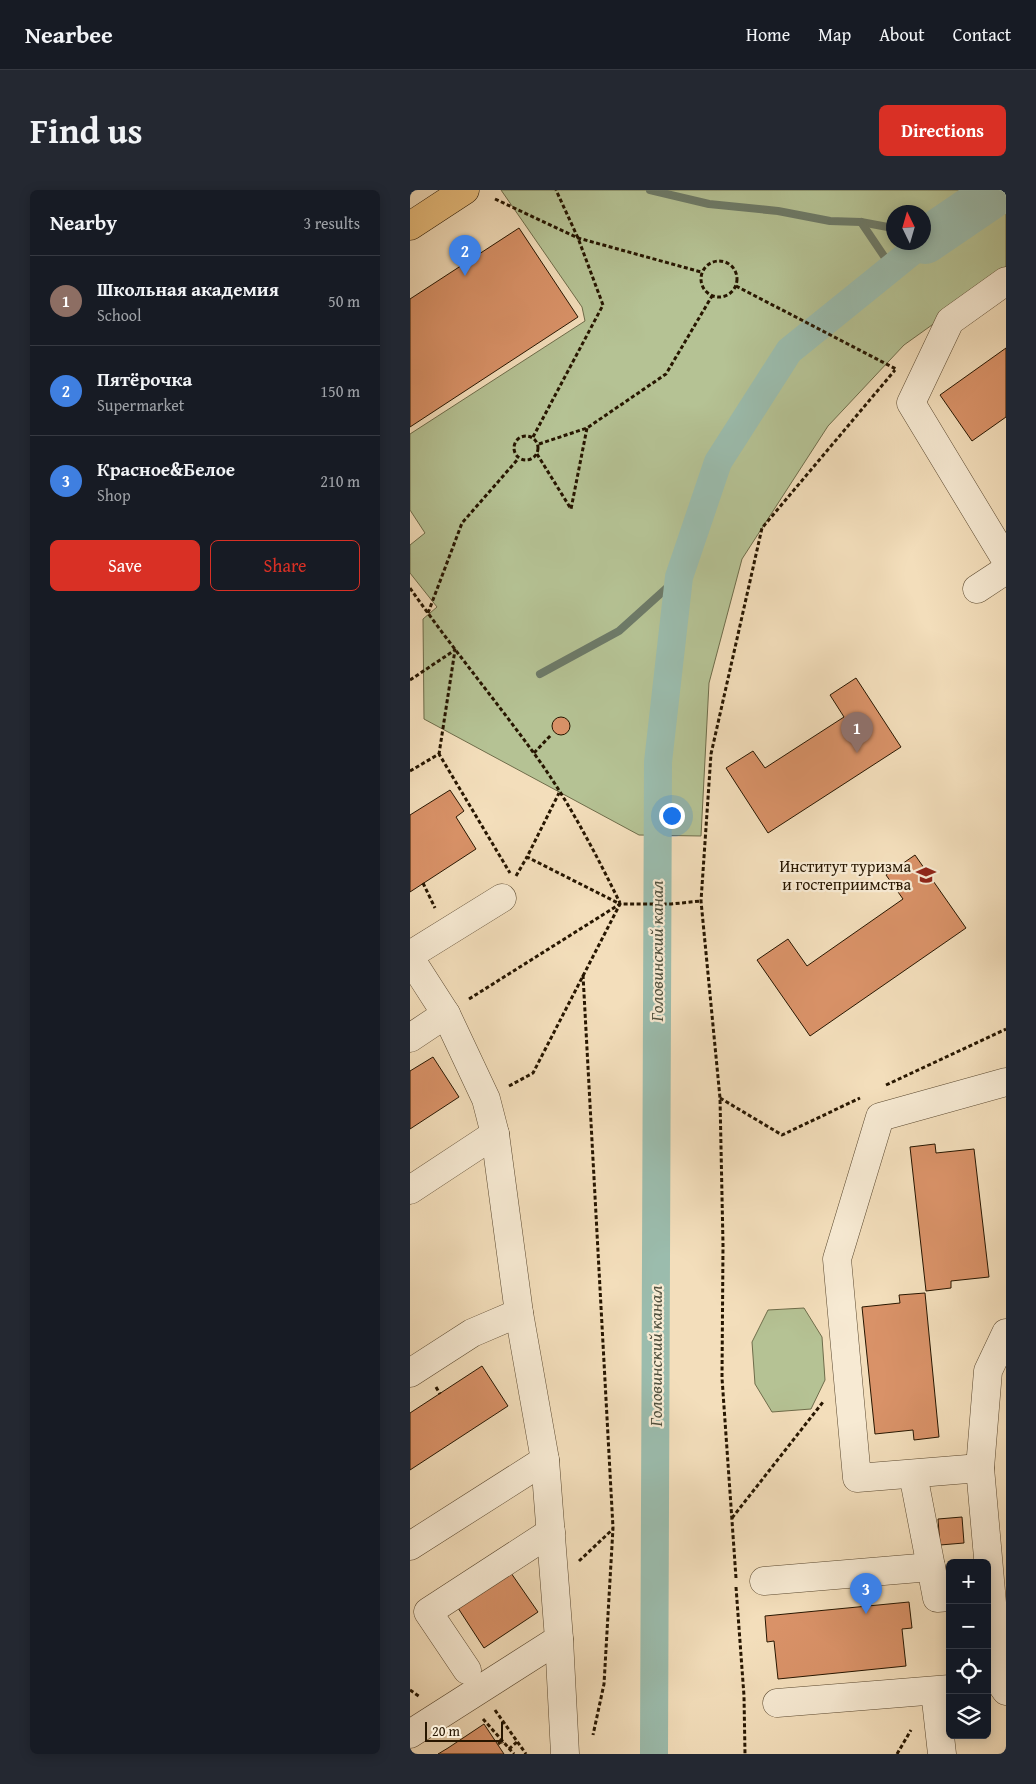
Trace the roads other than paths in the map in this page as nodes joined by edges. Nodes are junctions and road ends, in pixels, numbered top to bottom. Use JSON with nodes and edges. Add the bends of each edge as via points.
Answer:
{"nodes":[{"id":1,"x":465,"y":190,"type":"edge"},
{"id":2,"x":410,"y":226,"type":"edge"},
{"id":3,"x":1006,"y":281,"type":"edge"},
{"id":4,"x":999,"y":530,"type":"edge"},
{"id":5,"x":1006,"y":560,"type":"edge"},
{"id":6,"x":1006,"y":570,"type":"edge"},
{"id":7,"x":976,"y":590,"type":"dead end"},
{"id":8,"x":508,"y":888,"type":"road end"},
{"id":9,"x":410,"y":957,"type":"edge"},
{"id":10,"x":446,"y":1014,"type":"junction"},
{"id":11,"x":410,"y":1038,"type":"edge"},
{"id":12,"x":1006,"y":1082,"type":"edge"},
{"id":13,"x":495,"y":1134,"type":"junction"},
{"id":14,"x":410,"y":1190,"type":"edge"},
{"id":15,"x":519,"y":1312,"type":"junction"},
{"id":16,"x":1006,"y":1333,"type":"edge"},
{"id":17,"x":410,"y":1373,"type":"edge"},
{"id":18,"x":545,"y":1460,"type":"junction"},
{"id":19,"x":980,"y":1468,"type":"junction"},
{"id":20,"x":913,"y":1474,"type":"junction"},
{"id":21,"x":551,"y":1532,"type":"junction"},
{"id":22,"x":410,"y":1546,"type":"edge"},
{"id":23,"x":931,"y":1567,"type":"junction"},
{"id":24,"x":764,"y":1581,"type":"dead end"},
{"id":25,"x":995,"y":1594,"type":"edge"},
{"id":26,"x":946,"y":1597,"type":"edge"},
{"id":27,"x":559,"y":1639,"type":"junction"},
{"id":28,"x":474,"y":1679,"type":"junction"},
{"id":29,"x":1000,"y":1684,"type":"edge"},
{"id":30,"x":942,"y":1690,"type":"edge"},
{"id":31,"x":777,"y":1703,"type":"dead end"},
{"id":32,"x":410,"y":1734,"type":"edge"},
{"id":33,"x":565,"y":1754,"type":"edge"},
{"id":34,"x":942,"y":1754,"type":"edge"}],
"edges":[{"from":1,"to":2,"type":"main road"},
{"from":3,"to":4,"type":"lane","via":[[950,321],[911,403]]},
{"from":4,"to":5,"type":"lane"},
{"from":6,"to":7,"type":"lane"},
{"from":8,"to":9,"type":"lane"},
{"from":9,"to":10,"type":"lane"},
{"from":10,"to":11,"type":"lane"},
{"from":10,"to":13,"type":"lane","via":[[486,1099]]},
{"from":12,"to":20,"type":"lane","via":[[880,1117],[837,1259],[857,1478]]},
{"from":13,"to":14,"type":"lane"},
{"from":13,"to":15,"type":"lane"},
{"from":15,"to":17,"type":"lane","via":[[472,1333]]},
{"from":15,"to":18,"type":"lane"},
{"from":16,"to":19,"type":"lane","via":[[988,1371]]},
{"from":18,"to":21,"type":"lane"},
{"from":18,"to":22,"type":"lane"},
{"from":19,"to":20,"type":"lane"},
{"from":19,"to":25,"type":"lane"},
{"from":20,"to":23,"type":"lane"},
{"from":21,"to":27,"type":"lane"},
{"from":21,"to":28,"type":"lane","via":[[428,1612]]},
{"from":23,"to":24,"type":"lane"},
{"from":23,"to":26,"type":"lane","via":[[937,1598]]},
{"from":25,"to":29,"type":"lane"},
{"from":27,"to":28,"type":"lane"},
{"from":27,"to":33,"type":"lane"},
{"from":28,"to":32,"type":"lane"},
{"from":30,"to":31,"type":"lane"},
{"from":30,"to":34,"type":"lane"}]}
